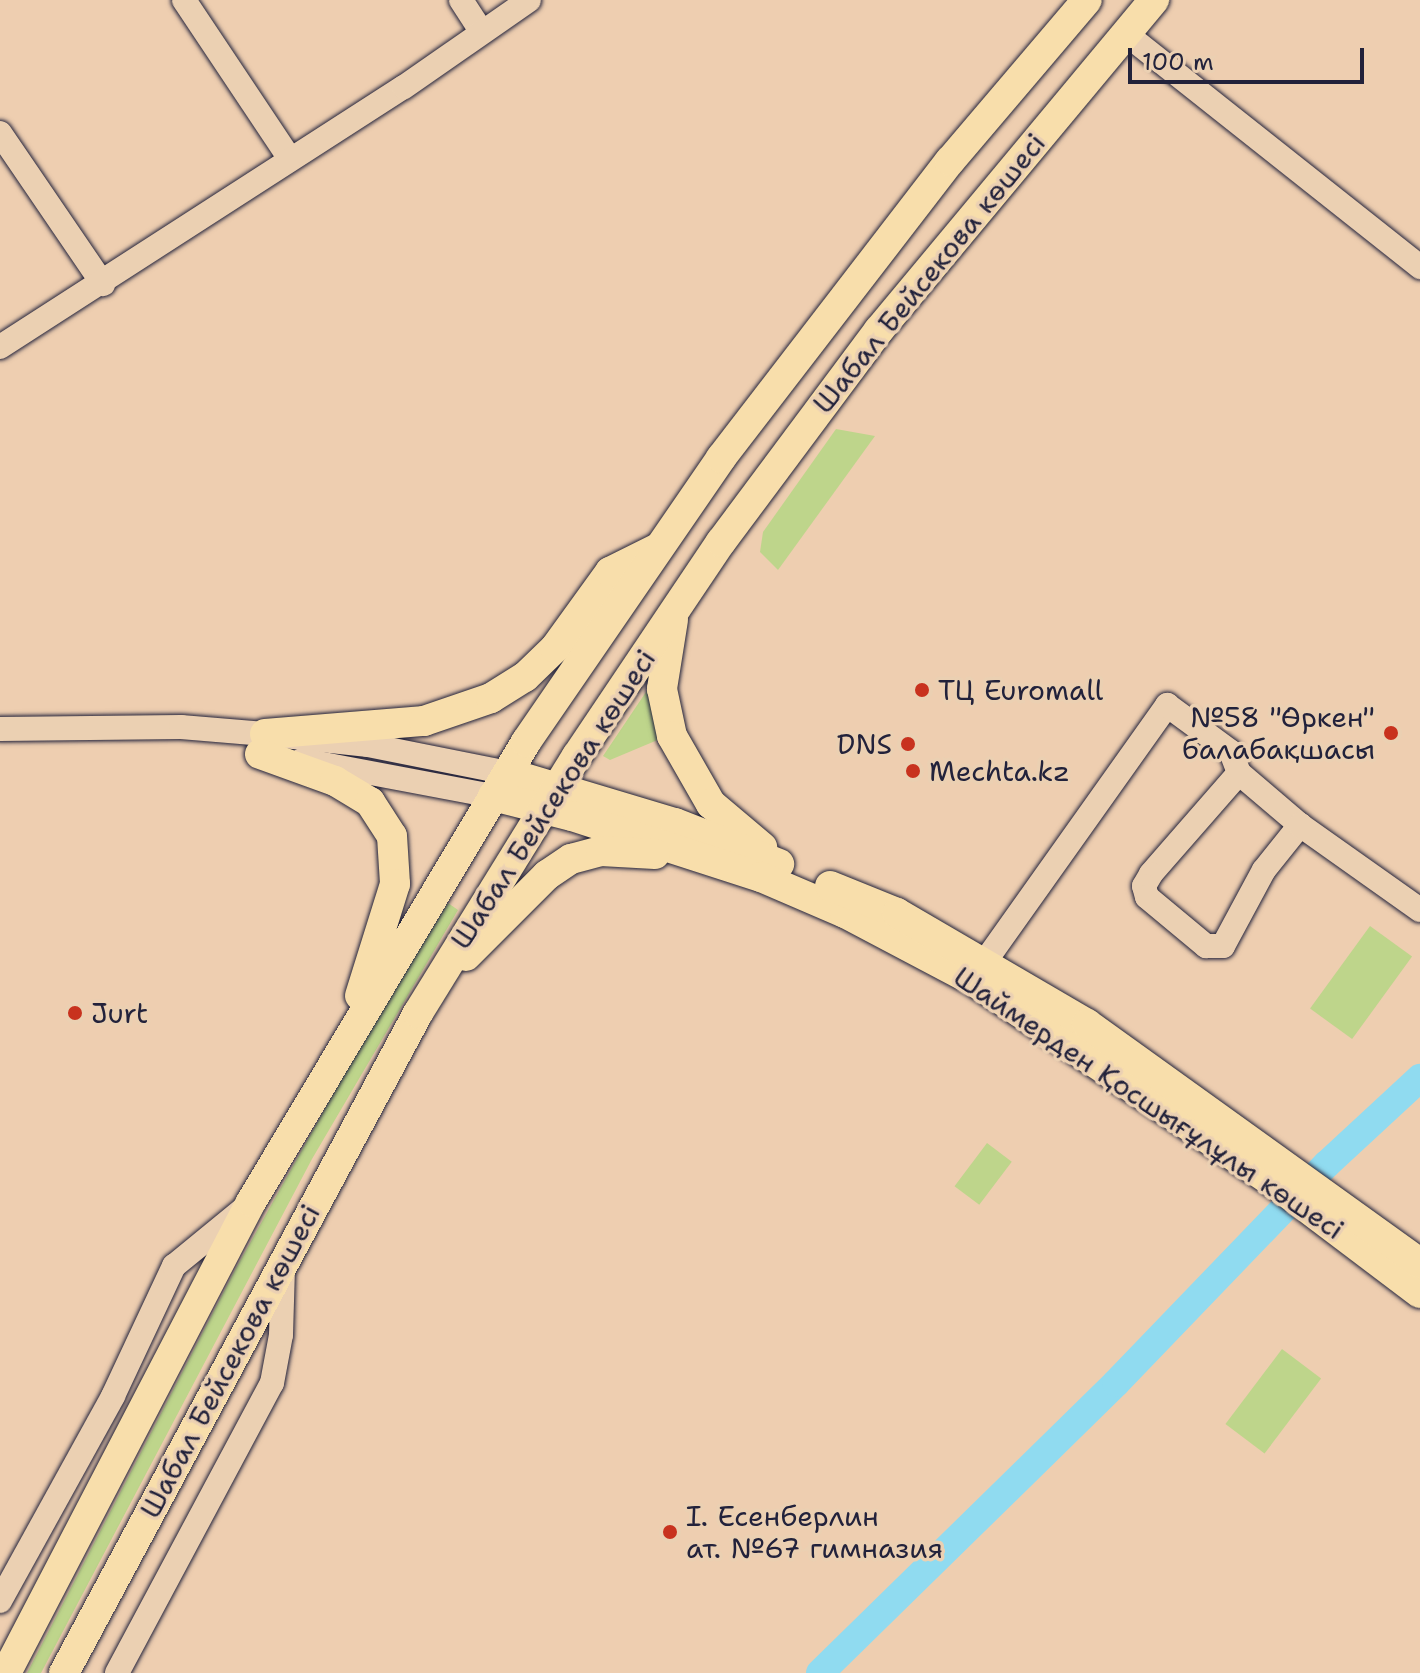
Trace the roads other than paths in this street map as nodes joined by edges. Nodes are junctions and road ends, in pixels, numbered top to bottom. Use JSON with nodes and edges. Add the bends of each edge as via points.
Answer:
{"nodes":[{"id":1,"x":184,"y":0,"type":"edge"},
{"id":2,"x":461,"y":0,"type":"edge"},
{"id":3,"x":529,"y":0,"type":"edge"},
{"id":4,"x":1087,"y":0,"type":"edge"},
{"id":5,"x":1154,"y":0,"type":"edge"},
{"id":6,"x":481,"y":31,"type":"junction"},
{"id":7,"x":1125,"y":33,"type":"junction"},
{"id":8,"x":0,"y":133,"type":"edge"},
{"id":9,"x":290,"y":159,"type":"junction"},
{"id":10,"x":1420,"y":267,"type":"edge"},
{"id":11,"x":103,"y":284,"type":"junction"},
{"id":12,"x":0,"y":347,"type":"edge"},
{"id":13,"x":660,"y":547,"type":"junction"},
{"id":14,"x":675,"y":610,"type":"junction"},
{"id":15,"x":0,"y":729,"type":"edge"},
{"id":16,"x":263,"y":744,"type":"junction"},
{"id":17,"x":1239,"y":773,"type":"junction"},
{"id":18,"x":500,"y":784,"type":"junction"},
{"id":19,"x":551,"y":797,"type":"junction"},
{"id":20,"x":1300,"y":825,"type":"junction"},
{"id":21,"x":694,"y":857,"type":"junction"},
{"id":22,"x":789,"y":868,"type":"junction"},
{"id":23,"x":1420,"y":910,"type":"edge"},
{"id":24,"x":978,"y":970,"type":"junction"},
{"id":25,"x":431,"y":991,"type":"junction"},
{"id":26,"x":345,"y":1045,"type":"junction"},
{"id":27,"x":251,"y":1202,"type":"junction"},
{"id":28,"x":1333,"y":1212,"type":"junction"},
{"id":29,"x":284,"y":1258,"type":"junction"},
{"id":30,"x":1420,"y":1263,"type":"edge"},
{"id":31,"x":1420,"y":1293,"type":"edge"},
{"id":32,"x":0,"y":1601,"type":"edge"},
{"id":33,"x":6,"y":1673,"type":"edge"},
{"id":34,"x":64,"y":1673,"type":"edge"},
{"id":35,"x":117,"y":1673,"type":"edge"}],
"edges":[{"from":1,"to":9,"type":"street"},
{"from":2,"to":6,"type":"street"},
{"from":3,"to":6,"type":"street"},
{"from":4,"to":13,"type":"main road","name":"Шабал Бейсекова көшесі","via":[[950,161],[721,458]]},
{"from":5,"to":7,"type":"main road","name":"Шабал Бейсекова көшесі"},
{"from":6,"to":9,"type":"street"},
{"from":7,"to":10,"type":"street"},
{"from":7,"to":14,"type":"main road","name":"Шабал Бейсекова көшесі","via":[[879,330]]},
{"from":8,"to":11,"type":"street"},
{"from":9,"to":11,"type":"street"},
{"from":11,"to":12,"type":"street"},
{"from":13,"to":16,"type":"main road","via":[[610,572],[555,648],[525,677],[491,698],[424,721]]},
{"from":13,"to":18,"type":"main road","name":"Шабал Бейсекова көшесі"},
{"from":14,"to":19,"type":"main road","name":"Шабал Бейсекова көшесі"},
{"from":14,"to":22,"type":"main road","via":[[662,689],[672,736],[711,804]]},
{"from":15,"to":16,"type":"street","name":"Шаймерден Қосшығұлұлы көшесі","via":[[181,727]]},
{"from":16,"to":18,"type":"street","name":"Шаймерден Қосшығұлұлы көшесі","via":[[364,768]]},
{"from":16,"to":26,"type":"main road","via":[[370,802],[392,836],[395,884]]},
{"from":17,"to":20,"type":"street"},
{"from":17,"to":20,"type":"street","via":[[1151,874],[1144,886],[1147,897],[1206,946],[1223,946],[1264,870]]},
{"from":17,"to":24,"type":"street","via":[[1231,752],[1167,705]]},
{"from":18,"to":19,"type":"main road","name":"Шаймерден Қосшығұлұлы көшесі"},
{"from":18,"to":26,"type":"main road","name":"Шабал Бейсекова көшесі"},
{"from":19,"to":21,"type":"main road","name":"Шаймерден Қосшығұлұлы көшесі"},
{"from":19,"to":22,"type":"main road","name":"Шаймерден Қосшығұлұлы көшесі","via":[[675,823]]},
{"from":19,"to":25,"type":"main road","name":"Шабал Бейсекова көшесі"},
{"from":20,"to":23,"type":"street"},
{"from":21,"to":24,"type":"main road","name":"Шаймерден Қосшығұлұлы көшесі","via":[[761,877]]},
{"from":21,"to":25,"type":"main road","via":[[601,851],[571,859],[547,875]]},
{"from":22,"to":24,"type":"main road","name":"Шаймерден Қосшығұлұлы көшесі","via":[[897,913]]},
{"from":24,"to":28,"type":"main road","name":"Шаймерден Қосшығұлұлы көшесі","via":[[1087,1024]]},
{"from":25,"to":29,"type":"main road","name":"Шабал Бейсекова көшесі"},
{"from":26,"to":27,"type":"main road","name":"Шабал Бейсекова көшесі"},
{"from":27,"to":32,"type":"street","via":[[174,1266],[113,1396]]},
{"from":27,"to":33,"type":"main road","name":"Шабал Бейсекова көшесі"},
{"from":28,"to":30,"type":"main road","name":"Шаймерден Қосшығұлұлы көшесі"},
{"from":28,"to":31,"type":"main road","name":"Шаймерден Қосшығұлұлы көшесі"},
{"from":29,"to":34,"type":"main road","name":"Шабал Бейсекова көшесі"},
{"from":29,"to":35,"type":"street","via":[[281,1335],[272,1383]]}]}
